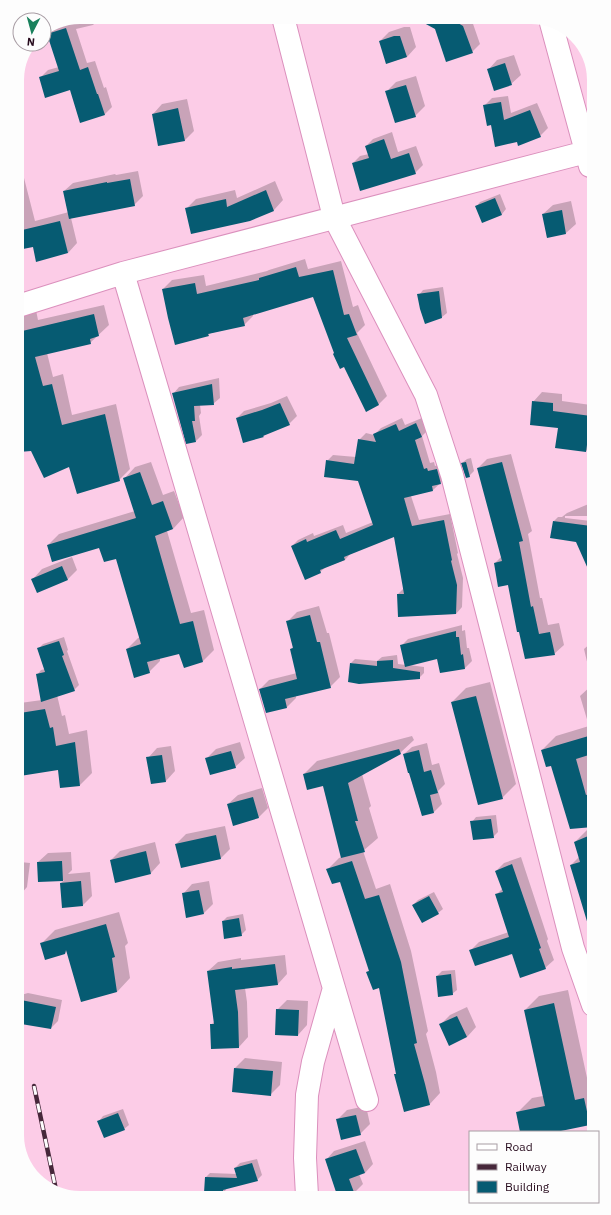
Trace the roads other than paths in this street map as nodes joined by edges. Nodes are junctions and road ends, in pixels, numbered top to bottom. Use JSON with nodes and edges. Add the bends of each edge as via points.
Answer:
{"nodes":[{"id":1,"x":285,"y":24,"type":"edge"},
{"id":2,"x":553,"y":29,"type":"edge"},
{"id":3,"x":587,"y":153,"type":"edge"},
{"id":4,"x":587,"y":157,"type":"edge"},
{"id":5,"x":334,"y":217,"type":"junction"},
{"id":6,"x":123,"y":273,"type":"junction"},
{"id":7,"x":24,"y":304,"type":"edge"},
{"id":8,"x":334,"y":988,"type":"junction"},
{"id":9,"x":587,"y":988,"type":"edge"},
{"id":10,"x":367,"y":1100,"type":"dead end"},
{"id":11,"x":307,"y":1191,"type":"edge"}],
"edges":[{"from":1,"to":5,"type":"street"},
{"from":2,"to":3,"type":"street"},
{"from":4,"to":5,"type":"street"},
{"from":5,"to":6,"type":"street"},
{"from":5,"to":9,"type":"street","via":[[426,395],[452,475],[573,948]]},
{"from":6,"to":7,"type":"street"},
{"from":6,"to":8,"type":"street"},
{"from":8,"to":10,"type":"street"},
{"from":8,"to":11,"type":"street","via":[[313,1062],[307,1095]]}]}
